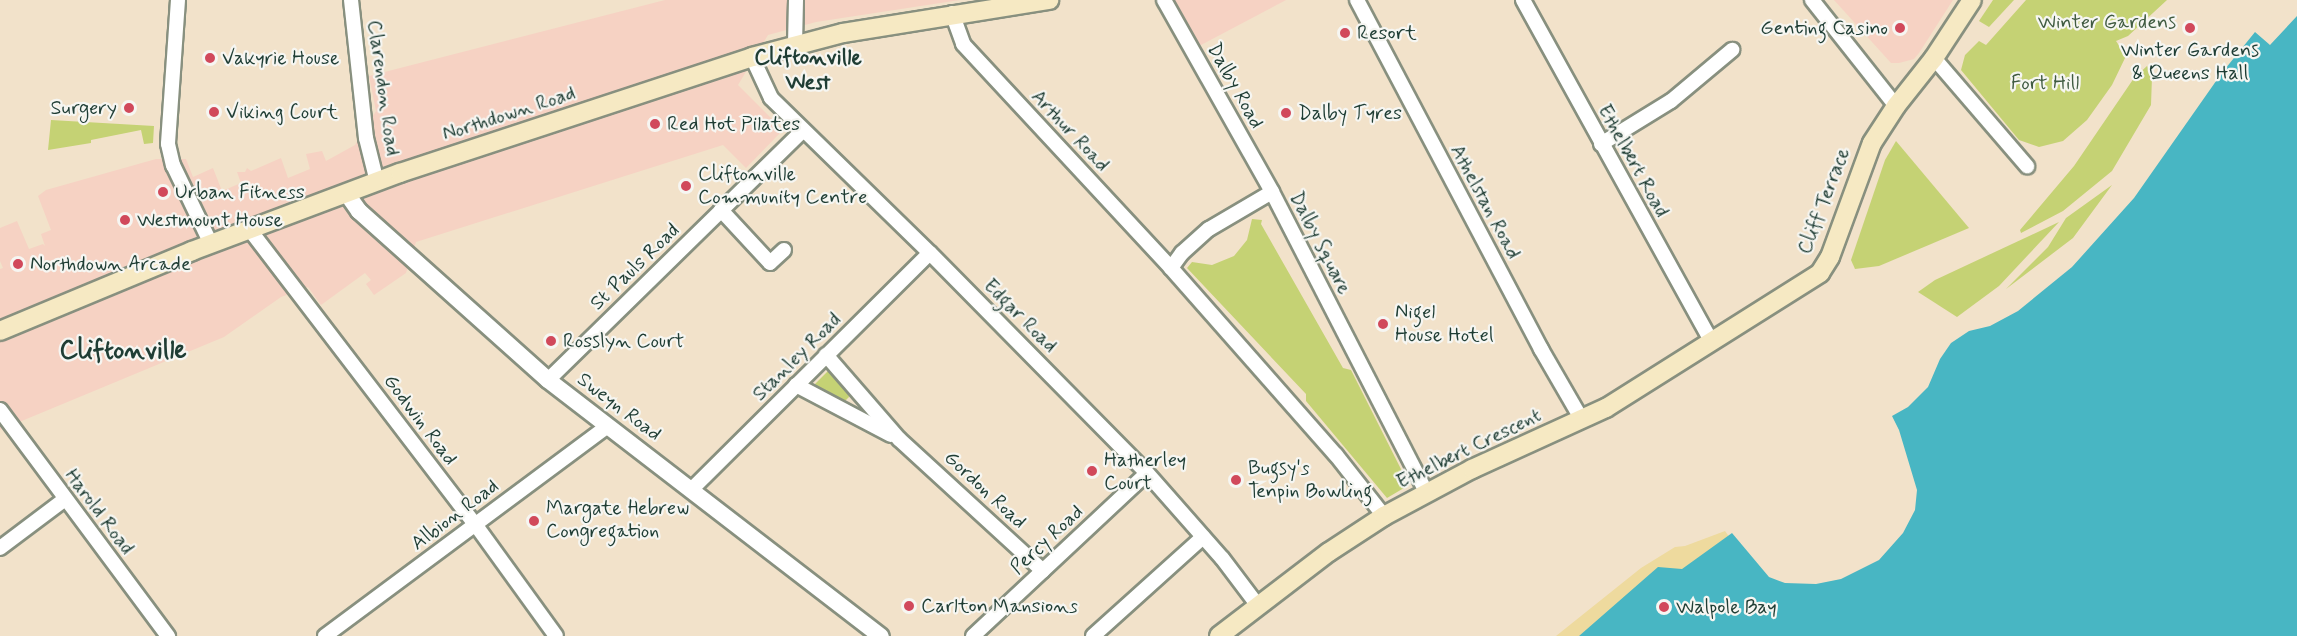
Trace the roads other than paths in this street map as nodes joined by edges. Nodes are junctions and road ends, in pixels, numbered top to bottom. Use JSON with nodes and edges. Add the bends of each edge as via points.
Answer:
{"nodes":[{"id":1,"x":178,"y":0,"type":"edge"},
{"id":2,"x":351,"y":0,"type":"edge"},
{"id":3,"x":795,"y":0,"type":"edge"},
{"id":4,"x":1049,"y":0,"type":"edge"},
{"id":5,"x":1164,"y":0,"type":"edge"},
{"id":6,"x":1357,"y":0,"type":"edge"},
{"id":7,"x":1523,"y":0,"type":"edge"},
{"id":8,"x":1812,"y":0,"type":"edge"},
{"id":9,"x":1972,"y":0,"type":"edge"},
{"id":10,"x":1006,"y":3,"type":"edge"},
{"id":11,"x":952,"y":13,"type":"junction"},
{"id":12,"x":795,"y":44,"type":"junction"},
{"id":13,"x":1732,"y":50,"type":"dead end"},
{"id":14,"x":752,"y":57,"type":"junction"},
{"id":15,"x":1934,"y":58,"type":"junction"},
{"id":16,"x":1896,"y":106,"type":"junction"},
{"id":17,"x":802,"y":131,"type":"junction"},
{"id":18,"x":1601,"y":144,"type":"junction"},
{"id":19,"x":2027,"y":166,"type":"dead end"},
{"id":20,"x":377,"y":182,"type":"junction"},
{"id":21,"x":1272,"y":192,"type":"junction"},
{"id":22,"x":347,"y":194,"type":"junction"},
{"id":23,"x":721,"y":210,"type":"junction"},
{"id":24,"x":250,"y":230,"type":"junction"},
{"id":25,"x":211,"y":244,"type":"junction"},
{"id":26,"x":784,"y":250,"type":"dead end"},
{"id":27,"x":930,"y":253,"type":"junction"},
{"id":28,"x":1171,"y":268,"type":"junction"},
{"id":29,"x":1749,"y":317,"type":"joint"},
{"id":30,"x":0,"y":331,"type":"edge"},
{"id":31,"x":1711,"y":341,"type":"junction"},
{"id":32,"x":826,"y":355,"type":"junction"},
{"id":33,"x":548,"y":380,"type":"junction"},
{"id":34,"x":796,"y":385,"type":"junction"},
{"id":35,"x":0,"y":410,"type":"edge"},
{"id":36,"x":1582,"y":420,"type":"junction"},
{"id":37,"x":608,"y":426,"type":"junction"},
{"id":38,"x":899,"y":439,"type":"junction"},
{"id":39,"x":1147,"y":472,"type":"junction"},
{"id":40,"x":693,"y":489,"type":"junction"},
{"id":41,"x":1426,"y":492,"type":"junction"},
{"id":42,"x":64,"y":500,"type":"junction"},
{"id":43,"x":1384,"y":516,"type":"junction"},
{"id":44,"x":475,"y":524,"type":"junction"},
{"id":45,"x":1203,"y":537,"type":"junction"},
{"id":46,"x":0,"y":548,"type":"edge"},
{"id":47,"x":1043,"y":571,"type":"junction"},
{"id":48,"x":1259,"y":607,"type":"junction"},
{"id":49,"x":168,"y":636,"type":"edge"},
{"id":50,"x":325,"y":636,"type":"edge"},
{"id":51,"x":556,"y":636,"type":"edge"},
{"id":52,"x":882,"y":636,"type":"edge"},
{"id":53,"x":973,"y":636,"type":"edge"},
{"id":54,"x":1093,"y":636,"type":"edge"},
{"id":55,"x":1219,"y":636,"type":"edge"}],
"edges":[{"from":1,"to":25,"type":"street","via":[[168,144],[173,165]]},
{"from":2,"to":20,"type":"street","name":"Clarendon Road","via":[[366,138]]},
{"from":3,"to":12,"type":"street"},
{"from":4,"to":10,"type":"main road","name":"Northdown Road"},
{"from":5,"to":21,"type":"street","name":"Dalby Road"},
{"from":6,"to":36,"type":"street","name":"Athelstan Road"},
{"from":7,"to":18,"type":"street","name":"Ethelbert Road"},
{"from":8,"to":16,"type":"street"},
{"from":9,"to":15,"type":"main road","name":"Cliff Terrace"},
{"from":10,"to":11,"type":"main road","name":"Northdown Road"},
{"from":11,"to":12,"type":"main road","name":"Northdown Road"},
{"from":11,"to":28,"type":"street","name":"Arthur Road","via":[[963,44]]},
{"from":12,"to":14,"type":"main road","name":"Northdown Road"},
{"from":13,"to":18,"type":"street","via":[[1671,101]]},
{"from":14,"to":17,"type":"street","name":"Edgar Road","via":[[771,98]]},
{"from":14,"to":20,"type":"main road","name":"Northdown Road"},
{"from":15,"to":16,"type":"main road","name":"Cliff Terrace"},
{"from":15,"to":19,"type":"street"},
{"from":16,"to":29,"type":"main road","name":"Cliff Terrace","via":[[1872,143],[1827,265],[1811,280]]},
{"from":17,"to":23,"type":"street","name":"St Pauls Road"},
{"from":17,"to":27,"type":"street","name":"Edgar Road"},
{"from":18,"to":31,"type":"street","name":"Ethelbert Road"},
{"from":20,"to":22,"type":"main road","name":"Northdown Road"},
{"from":21,"to":28,"type":"street","name":"Dalby Square","via":[[1209,229]]},
{"from":21,"to":41,"type":"street","name":"Dalby Square"},
{"from":22,"to":24,"type":"main road","name":"Northdown Road"},
{"from":22,"to":33,"type":"street","name":"Sweyn Road","via":[[358,211]]},
{"from":23,"to":26,"type":"street","via":[[770,263]]},
{"from":23,"to":33,"type":"street","name":"St Pauls Road"},
{"from":24,"to":25,"type":"main road","name":"Northdown Road"},
{"from":24,"to":44,"type":"street","name":"Godwin Road"},
{"from":25,"to":30,"type":"main road","name":"Northdown Road"},
{"from":27,"to":32,"type":"street","name":"Stanley Road"},
{"from":27,"to":39,"type":"street","name":"Edgar Road"},
{"from":28,"to":43,"type":"street"},
{"from":29,"to":31,"type":"main road","name":"Ethelbert Crescent"},
{"from":31,"to":36,"type":"main road","name":"Ethelbert Crescent"},
{"from":32,"to":34,"type":"street","name":"Stanley Road"},
{"from":32,"to":38,"type":"street","name":"Gordon Road"},
{"from":33,"to":37,"type":"street","name":"Sweyn Road"},
{"from":34,"to":38,"type":"street","name":"Gordon Road"},
{"from":34,"to":40,"type":"street","name":"Stanley Road"},
{"from":35,"to":42,"type":"street","name":"Harold Road"},
{"from":36,"to":41,"type":"main road","name":"Ethelbert Crescent"},
{"from":37,"to":40,"type":"street","name":"Sweyn Road"},
{"from":37,"to":44,"type":"street","name":"Albion Road"},
{"from":38,"to":47,"type":"street","name":"Gordon Road"},
{"from":39,"to":45,"type":"street","name":"Edgar Road"},
{"from":39,"to":47,"type":"street","name":"Percy Road"},
{"from":40,"to":52,"type":"street","name":"Sweyn Road"},
{"from":41,"to":43,"type":"main road","name":"Ethelbert Crescent"},
{"from":42,"to":46,"type":"street"},
{"from":42,"to":49,"type":"street","name":"Harold Road"},
{"from":43,"to":48,"type":"main road","name":"Ethelbert Crescent","via":[[1329,552]]},
{"from":44,"to":50,"type":"street","name":"Albion Road"},
{"from":44,"to":51,"type":"street","name":"Godwin Road"},
{"from":45,"to":48,"type":"street","name":"Edgar Road"},
{"from":45,"to":54,"type":"street"},
{"from":47,"to":53,"type":"street","name":"Percy Road"},
{"from":48,"to":55,"type":"main road","name":"Ethelbert Crescent"}]}
